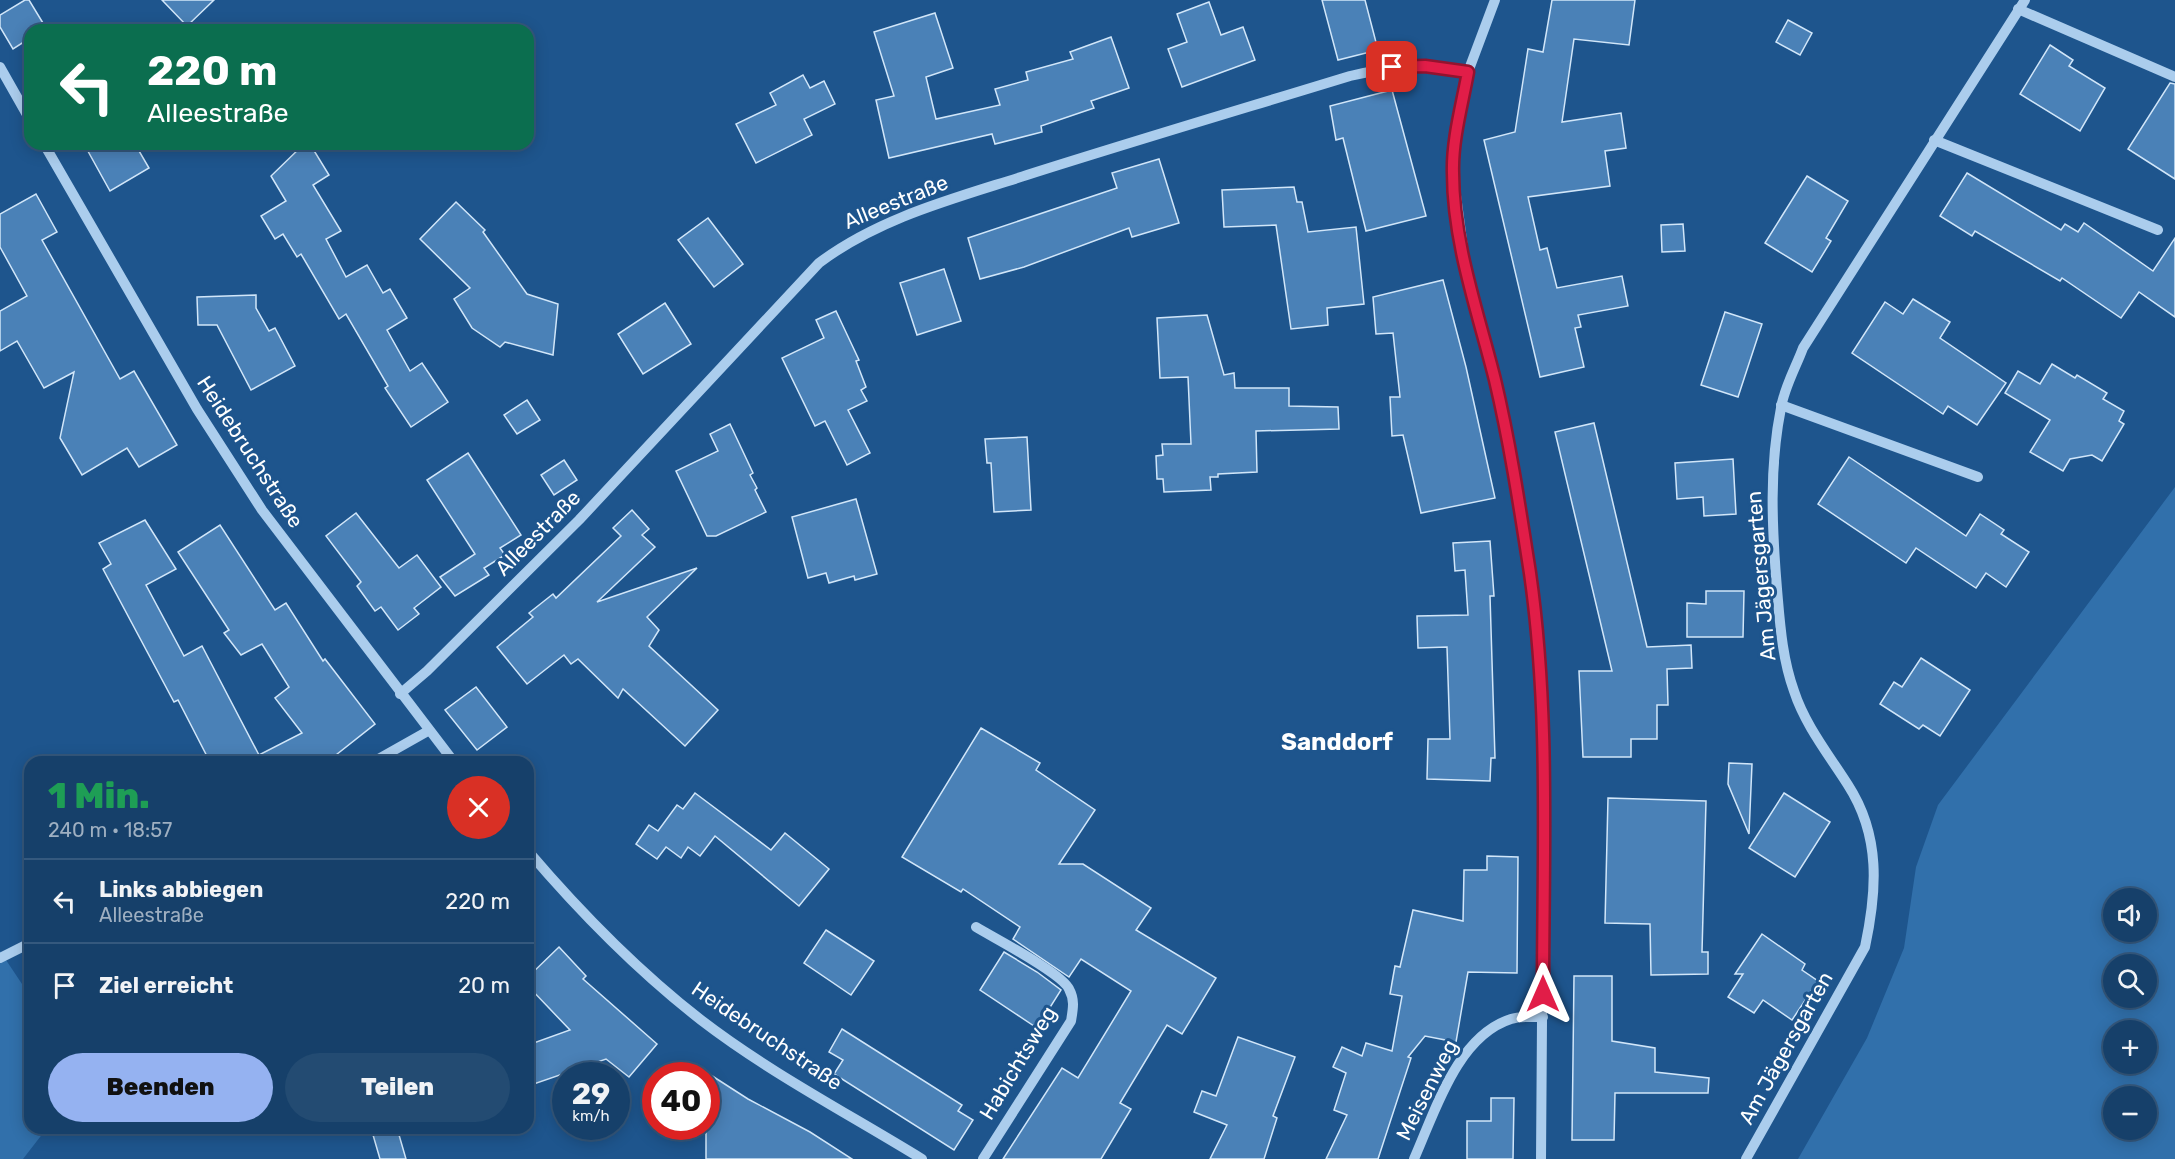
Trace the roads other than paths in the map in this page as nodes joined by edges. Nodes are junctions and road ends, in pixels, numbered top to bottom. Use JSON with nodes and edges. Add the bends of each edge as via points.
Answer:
{"nodes":[{"id":1,"x":1495,"y":0,"type":"edge"},
{"id":2,"x":2021,"y":5,"type":"edge"},
{"id":3,"x":0,"y":68,"type":"edge"},
{"id":4,"x":1468,"y":72,"type":"junction"},
{"id":5,"x":2175,"y":77,"type":"edge"},
{"id":6,"x":24,"y":110,"type":"edge"},
{"id":7,"x":1934,"y":140,"type":"junction"},
{"id":8,"x":47,"y":150,"type":"edge"},
{"id":9,"x":2158,"y":230,"type":"dead end"},
{"id":10,"x":1781,"y":405,"type":"junction"},
{"id":11,"x":1978,"y":477,"type":"dead end"},
{"id":12,"x":400,"y":694,"type":"junction"},
{"id":13,"x":428,"y":731,"type":"junction"},
{"id":14,"x":384,"y":756,"type":"edge"},
{"id":15,"x":449,"y":756,"type":"edge"},
{"id":16,"x":534,"y":857,"type":"edge"},
{"id":17,"x":976,"y":927,"type":"dead end"},
{"id":18,"x":24,"y":946,"type":"edge"},
{"id":19,"x":0,"y":958,"type":"edge"},
{"id":20,"x":1543,"y":1017,"type":"junction"},
{"id":21,"x":922,"y":1159,"type":"edge"},
{"id":22,"x":983,"y":1159,"type":"edge"},
{"id":23,"x":1414,"y":1159,"type":"edge"},
{"id":24,"x":1541,"y":1159,"type":"edge"},
{"id":25,"x":1746,"y":1159,"type":"edge"}],
"edges":[{"from":1,"to":4,"type":"street"},
{"from":2,"to":5,"type":"street","name":"Am Jägersgarten"},
{"from":2,"to":7,"type":"street","name":"Am Jägersgarten"},
{"from":3,"to":6,"type":"street"},
{"from":4,"to":12,"type":"street","name":"Alleestraße","via":[[1425,66],[1392,67],[1350,76],[945,202],[867,231],[844,244],[819,263],[579,520]]},
{"from":4,"to":20,"type":"street","via":[[1453,173],[1457,217],[1466,270],[1495,382],[1539,646],[1544,744]]},
{"from":7,"to":9,"type":"street"},
{"from":7,"to":10,"type":"street","name":"Am Jägersgarten","via":[[1803,348]]},
{"from":8,"to":12,"type":"street","name":"Heidebruchstraße","via":[[197,409],[262,510]]},
{"from":10,"to":11,"type":"street"},
{"from":10,"to":25,"type":"street","name":"Am Jägersgarten","via":[[1772,468],[1773,546],[1781,641],[1794,692],[1814,734],[1868,824],[1875,872],[1874,908],[1865,947]]},
{"from":12,"to":13,"type":"street","name":"Heidebruchstraße"},
{"from":13,"to":14,"type":"street"},
{"from":13,"to":15,"type":"street","name":"Heidebruchstraße"},
{"from":16,"to":21,"type":"street","name":"Heidebruchstraße","via":[[635,963],[702,1020],[778,1072]]},
{"from":17,"to":22,"type":"street","name":"Habichtsweg","via":[[1053,974],[1069,987],[1074,1004],[1071,1021]]},
{"from":18,"to":19,"type":"street"},
{"from":20,"to":23,"type":"street","name":"Meisenweg","via":[[1513,1018],[1474,1041],[1458,1063]]},
{"from":20,"to":24,"type":"street"}]}
